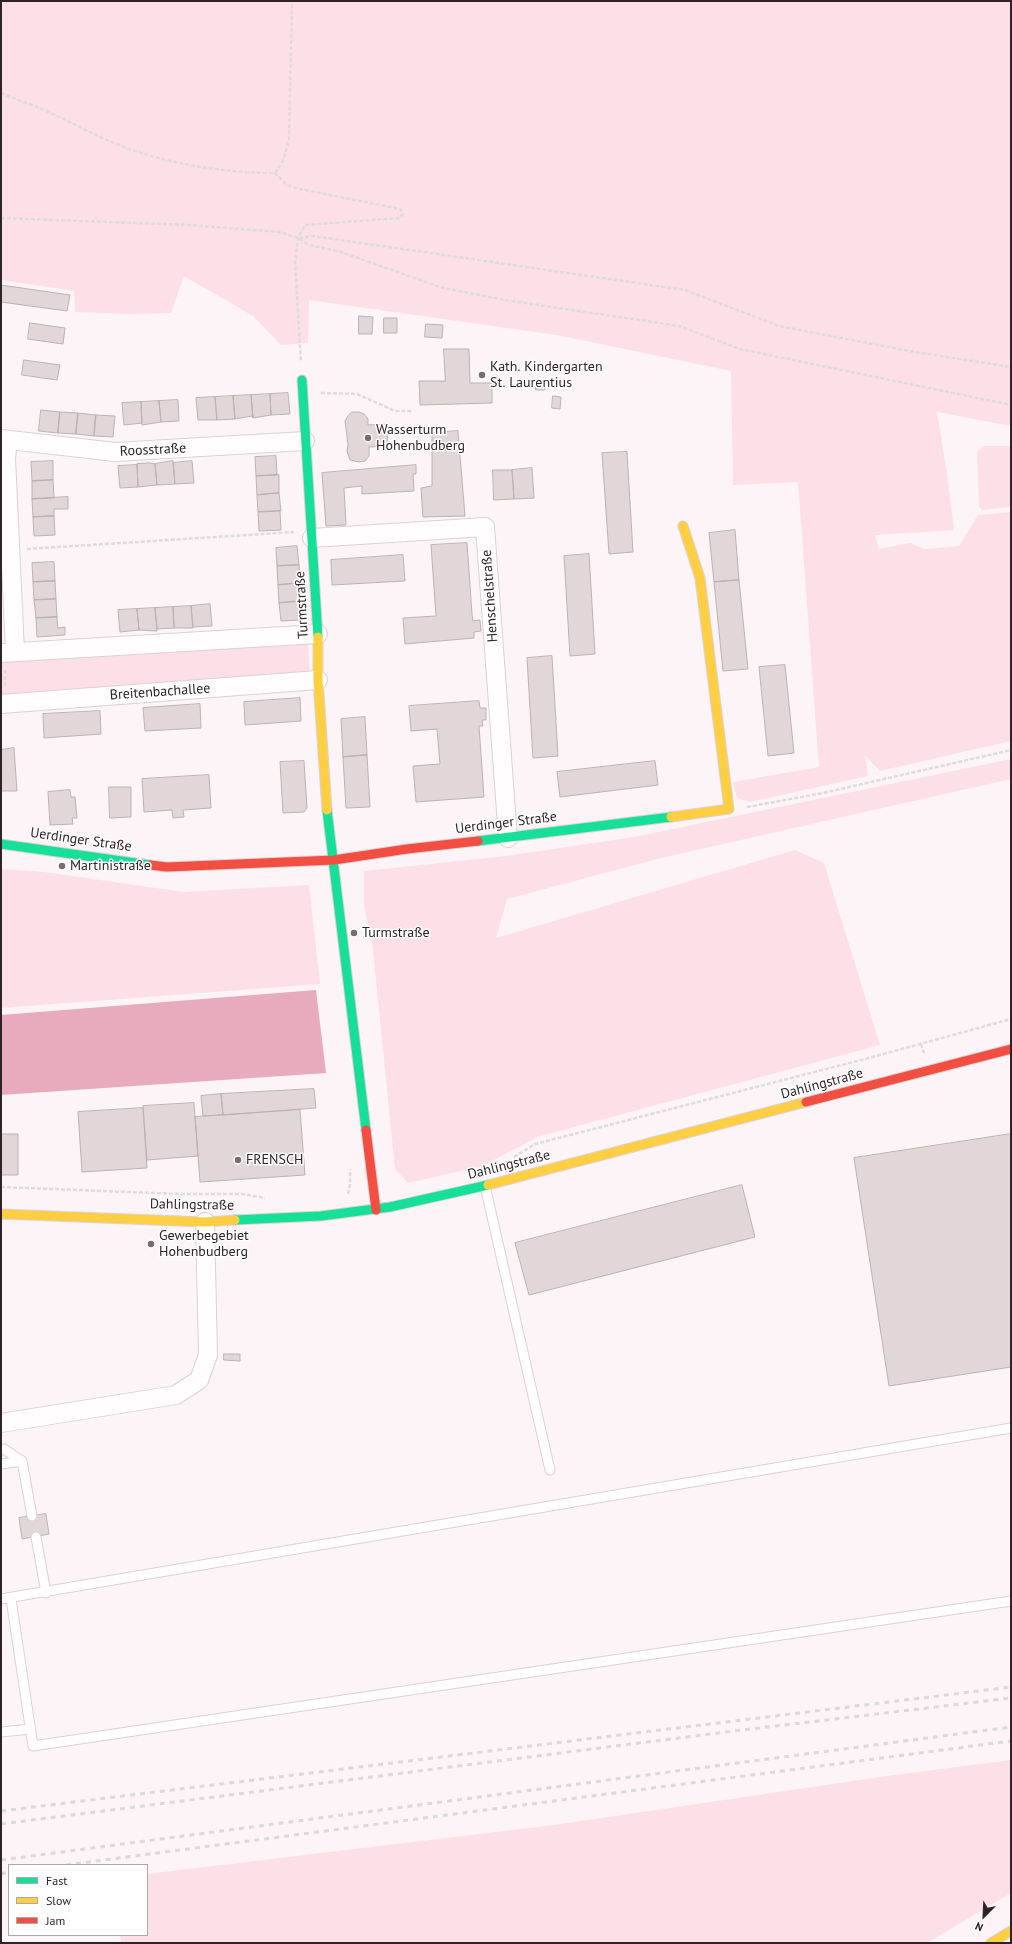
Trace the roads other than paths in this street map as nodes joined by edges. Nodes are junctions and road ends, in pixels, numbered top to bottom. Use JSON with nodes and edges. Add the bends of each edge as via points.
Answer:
{"nodes":[{"id":1,"x":302,"y":380,"type":"road end"},
{"id":2,"x":5,"y":440,"type":"edge"},
{"id":3,"x":305,"y":441,"type":"junction"},
{"id":4,"x":683,"y":526,"type":"dead end"},
{"id":5,"x":312,"y":535,"type":"junction"},
{"id":6,"x":318,"y":634,"type":"junction"},
{"id":7,"x":7,"y":652,"type":"edge"},
{"id":8,"x":318,"y":680,"type":"junction"},
{"id":9,"x":4,"y":704,"type":"edge"},
{"id":10,"x":508,"y":838,"type":"junction"},
{"id":11,"x":1,"y":844,"type":"edge"},
{"id":12,"x":334,"y":860,"type":"junction"},
{"id":13,"x":1011,"y":1049,"type":"edge"},
{"id":14,"x":485,"y":1186,"type":"junction"},
{"id":15,"x":376,"y":1210,"type":"junction"},
{"id":16,"x":1,"y":1214,"type":"edge"},
{"id":17,"x":205,"y":1222,"type":"junction"},
{"id":18,"x":1,"y":1423,"type":"edge"},
{"id":19,"x":1011,"y":1428,"type":"edge"},
{"id":20,"x":1,"y":1450,"type":"edge"},
{"id":21,"x":22,"y":1461,"type":"junction"},
{"id":22,"x":1,"y":1464,"type":"edge"},
{"id":23,"x":550,"y":1470,"type":"dead end"},
{"id":24,"x":32,"y":1516,"type":"dead end"},
{"id":25,"x":36,"y":1536,"type":"dead end"},
{"id":26,"x":46,"y":1593,"type":"junction"},
{"id":27,"x":1,"y":1599,"type":"edge"},
{"id":28,"x":11,"y":1599,"type":"junction"},
{"id":29,"x":1011,"y":1601,"type":"edge"},
{"id":30,"x":31,"y":1729,"type":"junction"},
{"id":31,"x":1,"y":1732,"type":"edge"},
{"id":32,"x":1011,"y":1931,"type":"edge"},
{"id":33,"x":992,"y":1943,"type":"edge"}],
"edges":[{"from":1,"to":3,"type":"street","name":"Turmstraße"},
{"from":2,"to":3,"type":"street","name":"Roosstraße","via":[[115,452]]},
{"from":2,"to":7,"type":"street","via":[[11,550]]},
{"from":3,"to":5,"type":"street","name":"Turmstraße"},
{"from":4,"to":10,"type":"street","name":"Uerdinger Straße","via":[[700,578],[729,809]]},
{"from":5,"to":6,"type":"street","name":"Turmstraße"},
{"from":5,"to":10,"type":"street","name":"Henschelstraße","via":[[485,527]]},
{"from":6,"to":7,"type":"street"},
{"from":6,"to":8,"type":"street","name":"Turmstraße"},
{"from":8,"to":9,"type":"street","name":"Breitenbachallee"},
{"from":8,"to":12,"type":"street","name":"Turmstraße","via":[[325,791]]},
{"from":10,"to":12,"type":"street","name":"Uerdinger Straße"},
{"from":11,"to":12,"type":"street","name":"Uerdinger Straße","via":[[167,867]]},
{"from":12,"to":15,"type":"street","name":"Turmstraße"},
{"from":13,"to":14,"type":"street","name":"Dahlingstraße"},
{"from":14,"to":15,"type":"street","name":"Dahlingstraße"},
{"from":14,"to":23,"type":"lane"},
{"from":15,"to":17,"type":"street","name":"Dahlingstraße","via":[[321,1216]]},
{"from":16,"to":17,"type":"street","name":"Dahlingstraße"},
{"from":17,"to":18,"type":"street","via":[[208,1355],[199,1380],[176,1395]]},
{"from":19,"to":26,"type":"lane"},
{"from":20,"to":21,"type":"lane","via":[[4,1449]]},
{"from":21,"to":22,"type":"lane"},
{"from":21,"to":24,"type":"lane"},
{"from":25,"to":26,"type":"lane"},
{"from":26,"to":28,"type":"lane"},
{"from":27,"to":28,"type":"lane"},
{"from":28,"to":30,"type":"lane"},
{"from":29,"to":30,"type":"lane","via":[[33,1746]]},
{"from":30,"to":31,"type":"lane"},
{"from":32,"to":33,"type":"street"}]}
